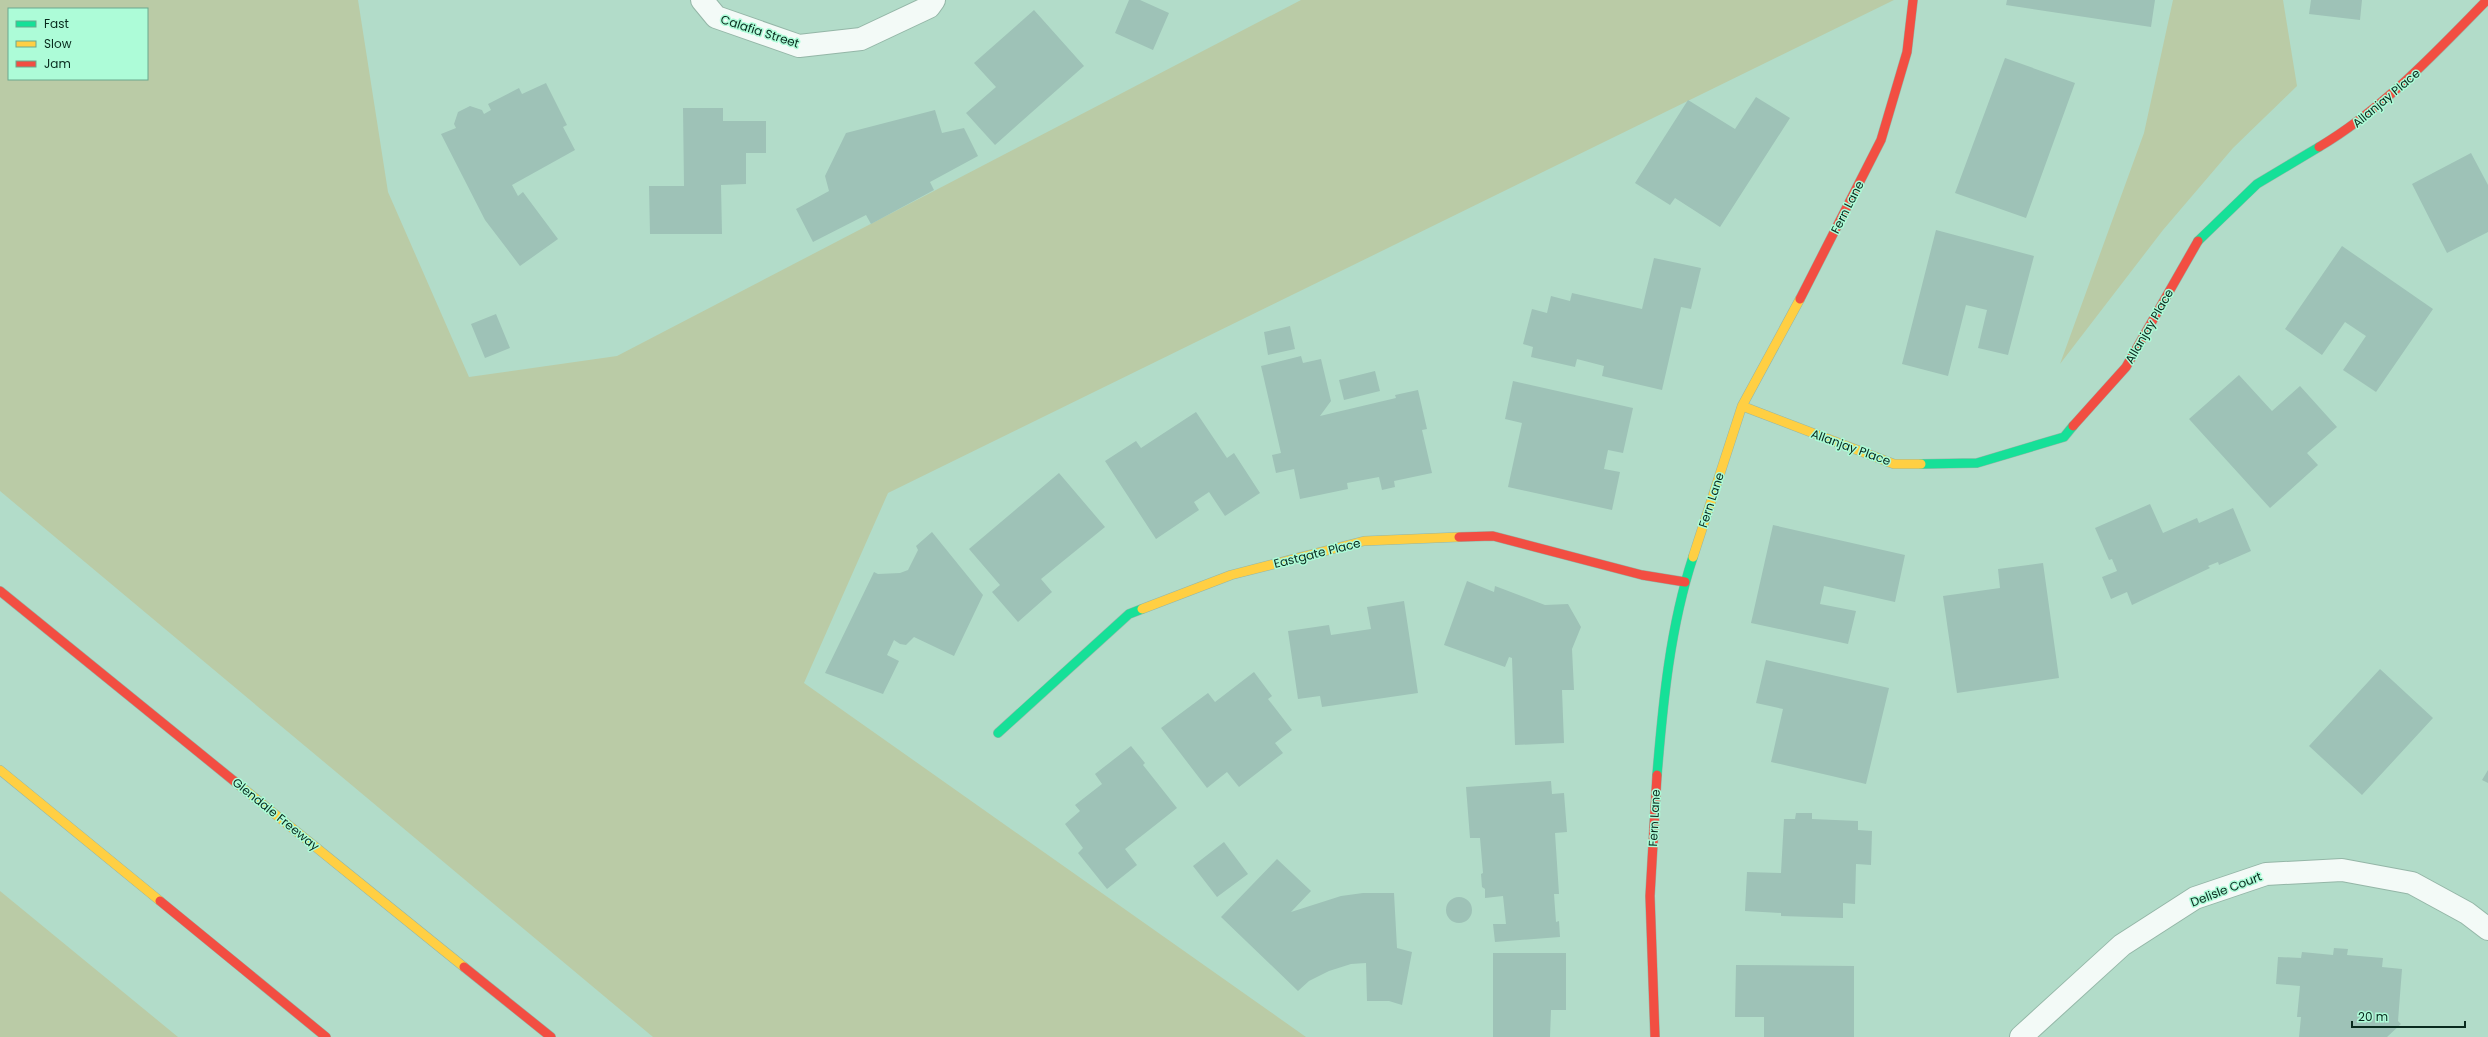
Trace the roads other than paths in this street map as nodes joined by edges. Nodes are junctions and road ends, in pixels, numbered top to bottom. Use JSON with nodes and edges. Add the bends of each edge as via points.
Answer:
{"nodes":[{"id":1,"x":702,"y":0,"type":"edge"},
{"id":2,"x":934,"y":0,"type":"edge"},
{"id":3,"x":1913,"y":0,"type":"edge"},
{"id":4,"x":2487,"y":0,"type":"edge"},
{"id":5,"x":1742,"y":406,"type":"junction"},
{"id":6,"x":1686,"y":582,"type":"junction"},
{"id":7,"x":0,"y":591,"type":"edge"},
{"id":8,"x":998,"y":734,"type":"dead end"},
{"id":9,"x":0,"y":770,"type":"edge"},
{"id":10,"x":2488,"y":929,"type":"edge"},
{"id":11,"x":326,"y":1037,"type":"edge"},
{"id":12,"x":551,"y":1037,"type":"edge"},
{"id":13,"x":1655,"y":1037,"type":"edge"},
{"id":14,"x":2021,"y":1037,"type":"edge"}],
"edges":[{"from":1,"to":2,"type":"street","name":"Calafia Street","via":[[716,17],[799,46],[861,39],[929,7]]},
{"from":3,"to":5,"type":"main road","name":"Fern Lane","via":[[1907,52],[1881,140],[1828,246]]},
{"from":4,"to":5,"type":"main road","name":"Allanjay Place","via":[[2416,74],[2340,135],[2257,184],[2196,243],[2126,367],[2064,437],[1977,463],[1894,464]]},
{"from":5,"to":6,"type":"main road","name":"Fern Lane"},
{"from":6,"to":8,"type":"main road","name":"Eastgate Place","via":[[1642,575],[1493,536],[1364,541],[1232,575],[1128,614]]},
{"from":6,"to":13,"type":"main road","name":"Fern Lane","via":[[1664,690],[1655,800],[1650,896]]},
{"from":7,"to":12,"type":"main road","name":"Glendale Freeway"},
{"from":9,"to":11,"type":"main road"},
{"from":10,"to":14,"type":"street","name":"Delisle Court","via":[[2467,913],[2412,883],[2342,870],[2266,874],[2195,898],[2122,945]]}]}
